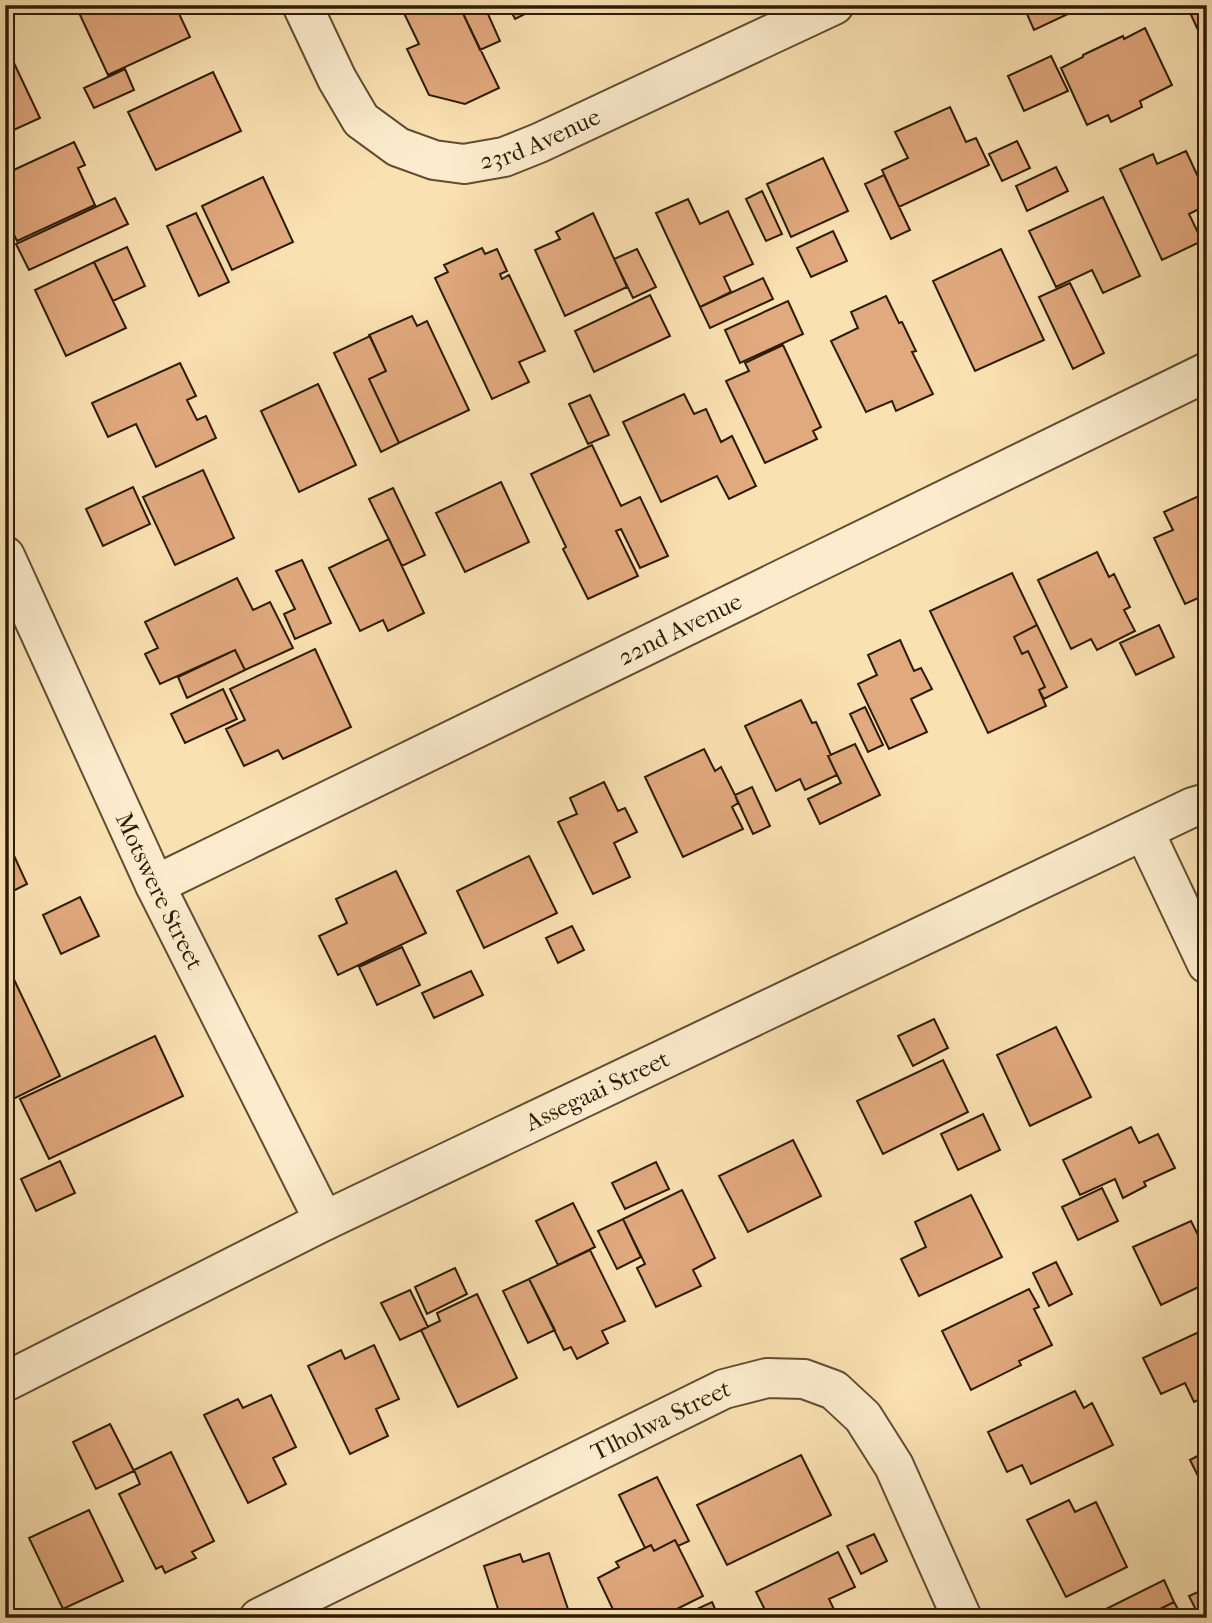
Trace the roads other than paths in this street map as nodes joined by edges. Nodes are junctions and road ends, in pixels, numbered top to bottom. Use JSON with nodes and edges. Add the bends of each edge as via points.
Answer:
{"nodes":[{"id":1,"x":302,"y":5,"type":"edge"},
{"id":2,"x":834,"y":5,"type":"edge"},
{"id":3,"x":1207,"y":372,"type":"edge"},
{"id":4,"x":5,"y":556,"type":"edge"},
{"id":5,"x":1202,"y":800,"type":"edge"},
{"id":6,"x":1144,"y":831,"type":"junction"},
{"id":7,"x":155,"y":885,"type":"junction"},
{"id":8,"x":1207,"y":964,"type":"edge"},
{"id":9,"x":324,"y":1221,"type":"junction"},
{"id":10,"x":5,"y":1382,"type":"edge"},
{"id":11,"x":259,"y":1618,"type":"edge"},
{"id":12,"x":962,"y":1618,"type":"edge"}],
"edges":[{"from":1,"to":2,"type":"street","name":"23rd Avenue","via":[[361,120],[398,147],[434,160],[464,164],[504,157],[539,144]]},
{"from":3,"to":7,"type":"street","name":"22nd Avenue"},
{"from":4,"to":7,"type":"street","name":"Motswere Street"},
{"from":5,"to":6,"type":"street","name":"Assegaai Street"},
{"from":6,"to":8,"type":"street"},
{"from":6,"to":9,"type":"street","name":"Assegaai Street"},
{"from":7,"to":9,"type":"street","name":"Motswere Street"},
{"from":9,"to":10,"type":"street","name":"Assegaai Street"},
{"from":11,"to":12,"type":"street","name":"Tlholwa Street","via":[[724,1389],[767,1378],[804,1380],[834,1390],[863,1417],[894,1466]]}]}
